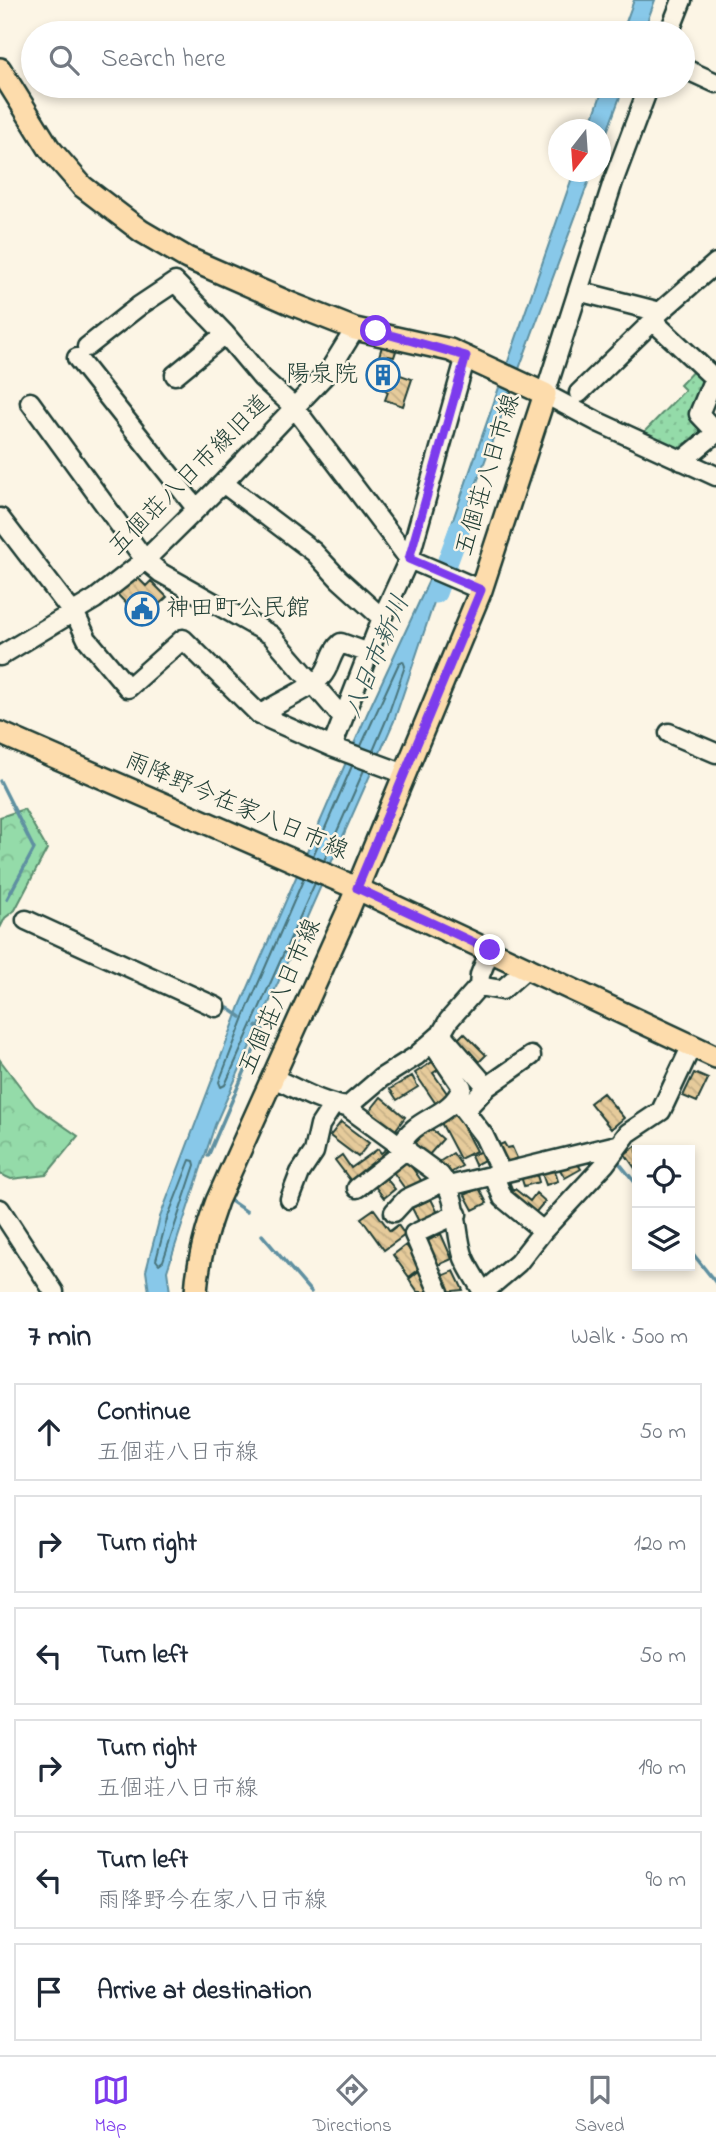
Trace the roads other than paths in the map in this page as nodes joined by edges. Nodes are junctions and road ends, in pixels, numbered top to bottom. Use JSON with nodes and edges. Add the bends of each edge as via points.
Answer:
{"nodes":[{"id":1,"x":681,"y":0,"type":"edge"},
{"id":2,"x":673,"y":21,"type":"edge"},
{"id":3,"x":0,"y":69,"type":"edge"},
{"id":4,"x":695,"y":73,"type":"edge"},
{"id":5,"x":716,"y":83,"type":"edge"},
{"id":6,"x":644,"y":98,"type":"edge"},
{"id":7,"x":187,"y":258,"type":"junction"},
{"id":8,"x":716,"y":263,"type":"edge"},
{"id":9,"x":175,"y":282,"type":"junction"},
{"id":10,"x":578,"y":292,"type":"junction"},
{"id":11,"x":657,"y":317,"type":"junction"},
{"id":12,"x":355,"y":328,"type":"junction"},
{"id":13,"x":225,"y":334,"type":"junction"},
{"id":14,"x":466,"y":356,"type":"junction"},
{"id":15,"x":175,"y":375,"type":"dead end"},
{"id":16,"x":579,"y":393,"type":"dead end"},
{"id":17,"x":545,"y":394,"type":"junction"},
{"id":18,"x":30,"y":402,"type":"dead end"},
{"id":19,"x":294,"y":407,"type":"junction"},
{"id":20,"x":716,"y":433,"type":"edge"},
{"id":21,"x":682,"y":461,"type":"junction"},
{"id":22,"x":716,"y":476,"type":"edge"},
{"id":23,"x":223,"y":483,"type":"junction"},
{"id":24,"x":196,"y":508,"type":"junction"},
{"id":25,"x":0,"y":517,"type":"edge"},
{"id":26,"x":409,"y":559,"type":"junction"},
{"id":27,"x":145,"y":560,"type":"junction"},
{"id":28,"x":481,"y":590,"type":"junction"},
{"id":29,"x":73,"y":614,"type":"junction"},
{"id":30,"x":382,"y":618,"type":"junction"},
{"id":31,"x":369,"y":653,"type":"junction"},
{"id":32,"x":0,"y":656,"type":"edge"},
{"id":33,"x":312,"y":682,"type":"junction"},
{"id":34,"x":260,"y":715,"type":"junction"},
{"id":35,"x":342,"y":717,"type":"junction"},
{"id":36,"x":0,"y":733,"type":"edge"},
{"id":37,"x":669,"y":733,"type":"dead end"},
{"id":38,"x":332,"y":747,"type":"junction"},
{"id":39,"x":716,"y":753,"type":"edge"},
{"id":40,"x":405,"y":774,"type":"junction"},
{"id":41,"x":351,"y":885,"type":"junction"},
{"id":42,"x":26,"y":920,"type":"dead end"},
{"id":43,"x":490,"y":950,"type":"junction"},
{"id":44,"x":528,"y":967,"type":"junction"},
{"id":45,"x":479,"y":986,"type":"junction"},
{"id":46,"x":216,"y":1007,"type":"dead end"},
{"id":47,"x":437,"y":1038,"type":"junction"},
{"id":48,"x":691,"y":1045,"type":"junction"},
{"id":49,"x":531,"y":1056,"type":"dead end"},
{"id":50,"x":716,"y":1057,"type":"edge"},
{"id":51,"x":272,"y":1078,"type":"junction"},
{"id":52,"x":487,"y":1087,"type":"junction"},
{"id":53,"x":462,"y":1105,"type":"junction"},
{"id":54,"x":340,"y":1106,"type":"junction"},
{"id":55,"x":617,"y":1145,"type":"junction"},
{"id":56,"x":404,"y":1147,"type":"junction"},
{"id":57,"x":497,"y":1173,"type":"junction"},
{"id":58,"x":447,"y":1183,"type":"junction"},
{"id":59,"x":357,"y":1188,"type":"dead end"},
{"id":60,"x":290,"y":1199,"type":"dead end"},
{"id":61,"x":0,"y":1209,"type":"edge"},
{"id":62,"x":394,"y":1212,"type":"dead end"},
{"id":63,"x":457,"y":1214,"type":"junction"},
{"id":64,"x":543,"y":1231,"type":"junction"},
{"id":65,"x":54,"y":1292,"type":"edge"},
{"id":66,"x":196,"y":1292,"type":"edge"},
{"id":67,"x":439,"y":1292,"type":"edge"},
{"id":68,"x":484,"y":1292,"type":"edge"}],
"edges":[{"from":1,"to":2,"type":"street"},
{"from":3,"to":7,"type":"main road","name":"五個荘八日市線","via":[[49,148],[82,186],[141,231]]},
{"from":4,"to":5,"type":"street"},
{"from":6,"to":10,"type":"street"},
{"from":7,"to":9,"type":"street"},
{"from":7,"to":12,"type":"main road","name":"五個荘八日市線"},
{"from":8,"to":11,"type":"street"},
{"from":9,"to":13,"type":"street"},
{"from":9,"to":24,"type":"street","via":[[82,352]]},
{"from":10,"to":11,"type":"street"},
{"from":10,"to":17,"type":"street"},
{"from":11,"to":16,"type":"street"},
{"from":11,"to":20,"type":"street","via":[[713,379],[699,414]]},
{"from":12,"to":14,"type":"main road","name":"五個荘八日市線"},
{"from":12,"to":19,"type":"street","name":"五個荘八日市線旧道","via":[[329,371]]},
{"from":13,"to":15,"type":"street"},
{"from":13,"to":19,"type":"street"},
{"from":14,"to":17,"type":"main road","name":"五個荘八日市線"},
{"from":14,"to":26,"type":"street"},
{"from":17,"to":21,"type":"street"},
{"from":17,"to":28,"type":"main road","name":"五個荘八日市線"},
{"from":18,"to":27,"type":"street"},
{"from":19,"to":23,"type":"street","name":"五個荘八日市線旧道"},
{"from":19,"to":26,"type":"street"},
{"from":20,"to":21,"type":"street"},
{"from":21,"to":22,"type":"street"},
{"from":23,"to":24,"type":"street","name":"五個荘八日市線旧道"},
{"from":23,"to":30,"type":"street","via":[[314,552]]},
{"from":24,"to":27,"type":"street","name":"五個荘八日市線旧道"},
{"from":25,"to":29,"type":"street"},
{"from":26,"to":28,"type":"street"},
{"from":26,"to":30,"type":"street"},
{"from":27,"to":29,"type":"street","name":"五個荘八日市線旧道"},
{"from":27,"to":33,"type":"street","via":[[271,635]]},
{"from":28,"to":40,"type":"main road","name":"五個荘八日市線"},
{"from":29,"to":32,"type":"street","name":"五個荘八日市線旧道"},
{"from":29,"to":34,"type":"street","via":[[87,639],[128,688],[183,639]]},
{"from":30,"to":31,"type":"street"},
{"from":31,"to":33,"type":"street","via":[[341,643],[321,676]]},
{"from":31,"to":35,"type":"street"},
{"from":33,"to":34,"type":"street"},
{"from":33,"to":35,"type":"street"},
{"from":34,"to":38,"type":"street"},
{"from":35,"to":38,"type":"street"},
{"from":36,"to":41,"type":"main road","name":"雨降野今在家八日市線"},
{"from":37,"to":39,"type":"street"},
{"from":38,"to":40,"type":"street"},
{"from":40,"to":41,"type":"main road","name":"五個荘八日市線"},
{"from":41,"to":43,"type":"main road","name":"雨降野今在家八日市線"},
{"from":41,"to":51,"type":"main road","name":"五個荘八日市線"},
{"from":42,"to":46,"type":"street"},
{"from":43,"to":44,"type":"main road","name":"雨降野今在家八日市線"},
{"from":43,"to":45,"type":"street"},
{"from":44,"to":45,"type":"street","via":[[502,990]]},
{"from":44,"to":48,"type":"main road","name":"雨降野今在家八日市線"},
{"from":45,"to":47,"type":"street"},
{"from":47,"to":52,"type":"street"},
{"from":47,"to":53,"type":"street","via":[[463,1087]]},
{"from":47,"to":54,"type":"street"},
{"from":48,"to":50,"type":"main road","name":"雨降野今在家八日市線"},
{"from":48,"to":55,"type":"street","via":[[661,1111]]},
{"from":49,"to":52,"type":"street"},
{"from":51,"to":54,"type":"street"},
{"from":51,"to":66,"type":"main road","name":"五個荘八日市線","via":[[205,1233]]},
{"from":52,"to":53,"type":"street"},
{"from":53,"to":56,"type":"street","via":[[407,1134]]},
{"from":53,"to":57,"type":"street","via":[[484,1136]]},
{"from":54,"to":56,"type":"street"},
{"from":54,"to":60,"type":"street","via":[[320,1125],[314,1152]]},
{"from":55,"to":57,"type":"street"},
{"from":55,"to":64,"type":"street"},
{"from":56,"to":58,"type":"street"},
{"from":56,"to":59,"type":"street"},
{"from":57,"to":58,"type":"street"},
{"from":57,"to":64,"type":"street","via":[[503,1198]]},
{"from":58,"to":62,"type":"street","via":[[407,1199]]},
{"from":58,"to":63,"type":"street"},
{"from":61,"to":65,"type":"street"},
{"from":63,"to":67,"type":"street","via":[[414,1234]]},
{"from":63,"to":68,"type":"street","via":[[464,1258]]},
{"from":64,"to":68,"type":"street","via":[[518,1263]]}]}
